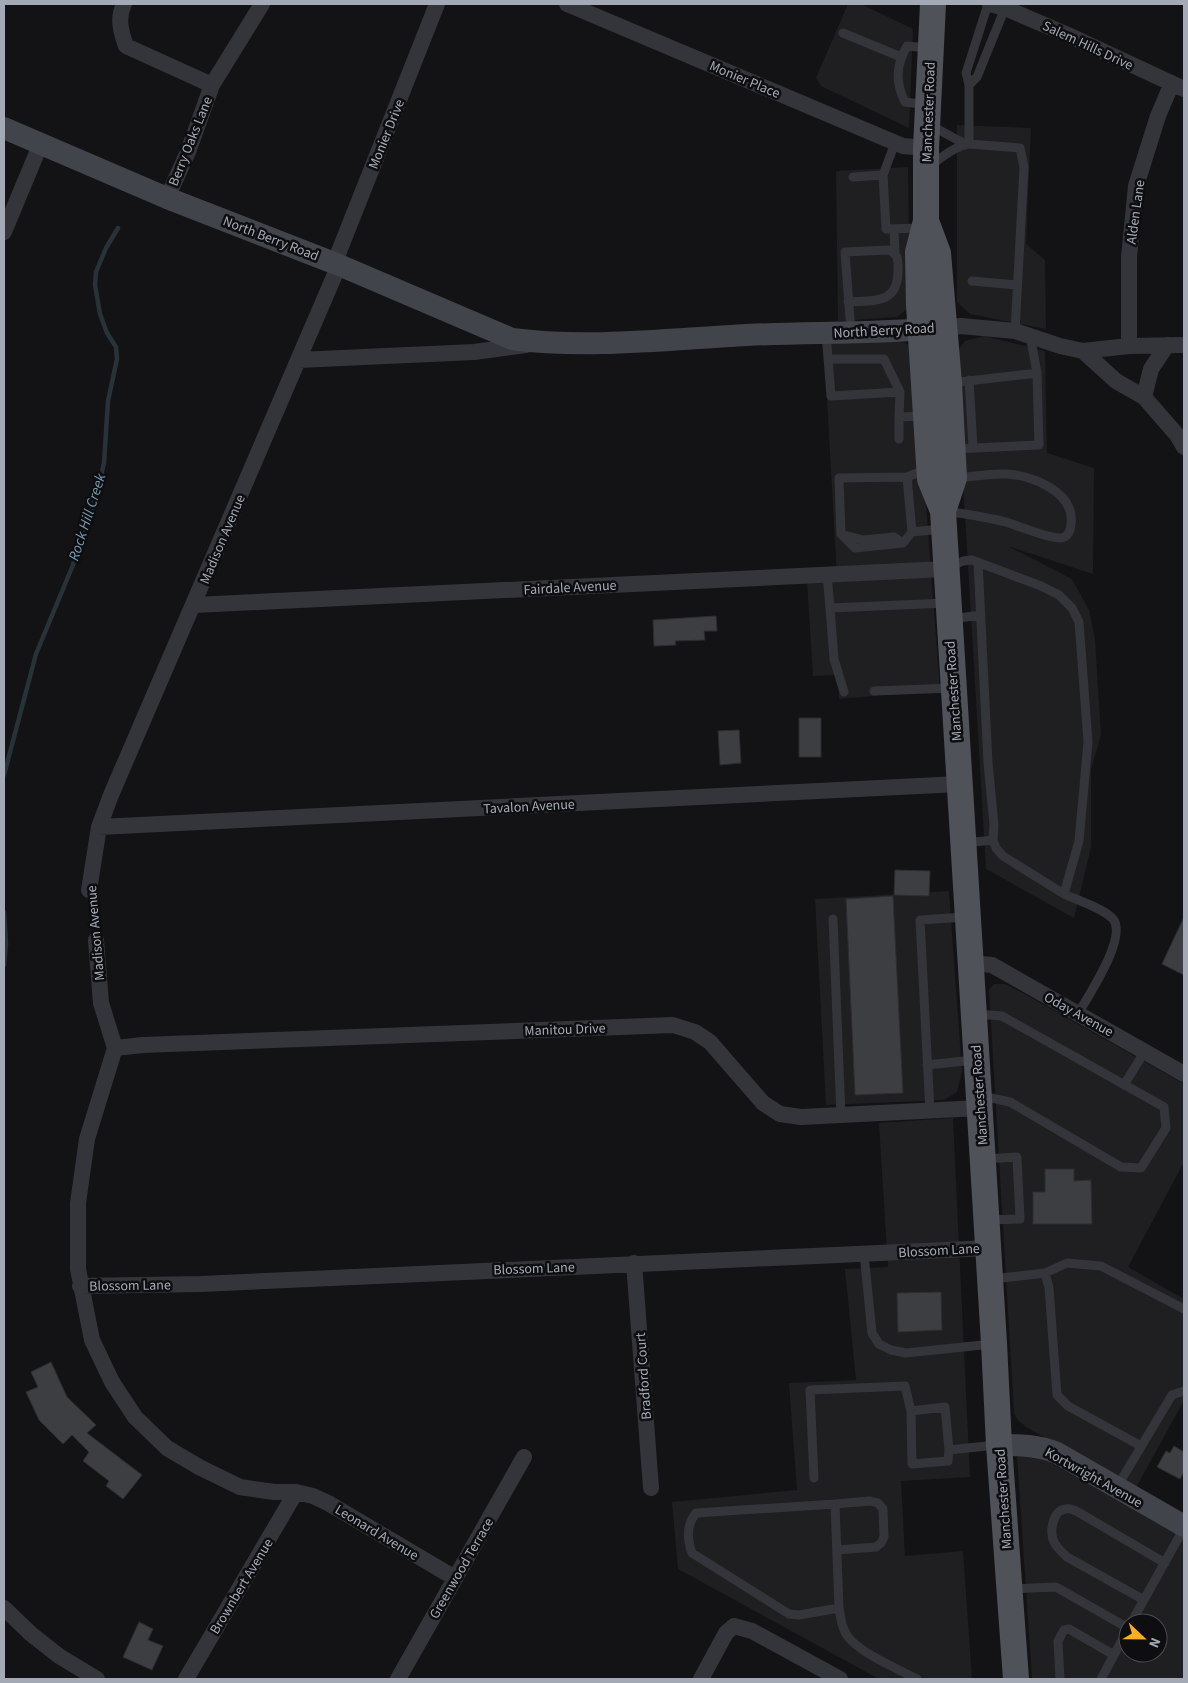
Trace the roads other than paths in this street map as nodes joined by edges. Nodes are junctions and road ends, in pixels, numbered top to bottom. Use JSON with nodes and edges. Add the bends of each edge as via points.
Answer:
{"nodes":[{"id":1,"x":124,"y":4,"type":"edge"},
{"id":2,"x":262,"y":4,"type":"edge"},
{"id":3,"x":437,"y":4,"type":"edge"},
{"id":4,"x":567,"y":4,"type":"edge"},
{"id":5,"x":933,"y":4,"type":"edge"},
{"id":6,"x":994,"y":5,"type":"edge"},
{"id":7,"x":843,"y":34,"type":"dead end"},
{"id":8,"x":930,"y":48,"type":"junction"},
{"id":9,"x":900,"y":57,"type":"junction"},
{"id":10,"x":212,"y":85,"type":"junction"},
{"id":11,"x":969,"y":85,"type":"junction"},
{"id":12,"x":1178,"y":86,"type":"edge"},
{"id":13,"x":4,"y":128,"type":"edge"},
{"id":14,"x":926,"y":136,"type":"junction"},
{"id":15,"x":41,"y":143,"type":"junction"},
{"id":16,"x":895,"y":143,"type":"junction"},
{"id":17,"x":967,"y":144,"type":"junction"},
{"id":18,"x":883,"y":175,"type":"junction"},
{"id":19,"x":853,"y":177,"type":"dead end"},
{"id":20,"x":167,"y":198,"type":"junction"},
{"id":21,"x":926,"y":225,"type":"junction"},
{"id":22,"x":894,"y":229,"type":"junction"},
{"id":23,"x":4,"y":232,"type":"edge"},
{"id":24,"x":905,"y":261,"type":"junction"},
{"id":25,"x":339,"y":265,"type":"junction"},
{"id":26,"x":972,"y":281,"type":"dead end"},
{"id":27,"x":1017,"y":284,"type":"junction"},
{"id":28,"x":848,"y":302,"type":"junction"},
{"id":29,"x":932,"y":329,"type":"junction"},
{"id":30,"x":826,"y":333,"type":"junction"},
{"id":31,"x":851,"y":333,"type":"junction"},
{"id":32,"x":1022,"y":333,"type":"junction"},
{"id":33,"x":540,"y":342,"type":"junction"},
{"id":34,"x":1167,"y":345,"type":"junction"},
{"id":35,"x":1184,"y":345,"type":"edge"},
{"id":36,"x":1129,"y":346,"type":"junction"},
{"id":37,"x":1083,"y":351,"type":"junction"},
{"id":38,"x":828,"y":359,"type":"junction"},
{"id":39,"x":298,"y":360,"type":"junction"},
{"id":40,"x":1037,"y":373,"type":"junction"},
{"id":41,"x":959,"y":381,"type":"junction"},
{"id":42,"x":870,"y":384,"type":"dead end"},
{"id":43,"x":900,"y":392,"type":"junction"},
{"id":44,"x":873,"y":394,"type":"junction"},
{"id":45,"x":1144,"y":397,"type":"junction"},
{"id":46,"x":926,"y":416,"type":"junction"},
{"id":47,"x":899,"y":417,"type":"junction"},
{"id":48,"x":899,"y":438,"type":"dead end"},
{"id":49,"x":1184,"y":447,"type":"edge"},
{"id":50,"x":963,"y":448,"type":"junction"},
{"id":51,"x":918,"y":473,"type":"junction"},
{"id":52,"x":954,"y":478,"type":"junction"},
{"id":53,"x":943,"y":520,"type":"junction"},
{"id":54,"x":912,"y":532,"type":"junction"},
{"id":55,"x":978,"y":562,"type":"junction"},
{"id":56,"x":945,"y":569,"type":"junction"},
{"id":57,"x":828,"y":574,"type":"junction"},
{"id":58,"x":194,"y":605,"type":"junction"},
{"id":59,"x":830,"y":608,"type":"junction"},
{"id":60,"x":948,"y":611,"type":"junction"},
{"id":61,"x":980,"y":615,"type":"junction"},
{"id":62,"x":953,"y":688,"type":"junction"},
{"id":63,"x":874,"y":691,"type":"dead end"},
{"id":64,"x":844,"y":692,"type":"dead end"},
{"id":65,"x":959,"y":784,"type":"junction"},
{"id":66,"x":99,"y":827,"type":"junction"},
{"id":67,"x":993,"y":840,"type":"junction"},
{"id":68,"x":963,"y":843,"type":"junction"},
{"id":69,"x":89,"y":890,"type":"road end"},
{"id":70,"x":1064,"y":894,"type":"junction"},
{"id":71,"x":968,"y":917,"type":"junction"},
{"id":72,"x":833,"y":919,"type":"dead end"},
{"id":73,"x":96,"y":940,"type":"road end"},
{"id":74,"x":970,"y":963,"type":"junction"},
{"id":75,"x":974,"y":1014,"type":"junction"},
{"id":76,"x":1078,"y":1014,"type":"junction"},
{"id":77,"x":115,"y":1048,"type":"junction"},
{"id":78,"x":1145,"y":1051,"type":"junction"},
{"id":79,"x":976,"y":1060,"type":"junction"},
{"id":80,"x":928,"y":1065,"type":"junction"},
{"id":81,"x":1184,"y":1074,"type":"edge"},
{"id":82,"x":1124,"y":1085,"type":"junction"},
{"id":83,"x":980,"y":1102,"type":"junction"},
{"id":84,"x":930,"y":1112,"type":"junction"},
{"id":85,"x":841,"y":1116,"type":"junction"},
{"id":86,"x":983,"y":1159,"type":"junction"},
{"id":87,"x":986,"y":1220,"type":"junction"},
{"id":88,"x":989,"y":1248,"type":"junction"},
{"id":89,"x":864,"y":1254,"type":"junction"},
{"id":90,"x":634,"y":1264,"type":"junction"},
{"id":91,"x":1045,"y":1273,"type":"junction"},
{"id":92,"x":990,"y":1279,"type":"junction"},
{"id":93,"x":80,"y":1286,"type":"junction"},
{"id":94,"x":1184,"y":1309,"type":"edge"},
{"id":95,"x":994,"y":1344,"type":"junction"},
{"id":96,"x":1184,"y":1391,"type":"edge"},
{"id":97,"x":911,"y":1410,"type":"junction"},
{"id":98,"x":999,"y":1445,"type":"junction"},
{"id":99,"x":1141,"y":1446,"type":"junction"},
{"id":100,"x":949,"y":1450,"type":"junction"},
{"id":101,"x":524,"y":1457,"type":"dead end"},
{"id":102,"x":814,"y":1478,"type":"dead end"},
{"id":103,"x":651,"y":1488,"type":"dead end"},
{"id":104,"x":1116,"y":1488,"type":"junction"},
{"id":105,"x":296,"y":1492,"type":"junction"},
{"id":106,"x":836,"y":1504,"type":"junction"},
{"id":107,"x":1184,"y":1527,"type":"edge"},
{"id":108,"x":837,"y":1550,"type":"junction"},
{"id":109,"x":1165,"y":1563,"type":"junction"},
{"id":110,"x":455,"y":1578,"type":"junction"},
{"id":111,"x":1010,"y":1589,"type":"junction"},
{"id":112,"x":1144,"y":1600,"type":"junction"},
{"id":113,"x":4,"y":1608,"type":"edge"},
{"id":114,"x":839,"y":1608,"type":"junction"},
{"id":115,"x":1137,"y":1613,"type":"edge"},
{"id":116,"x":1118,"y":1623,"type":"edge"},
{"id":117,"x":1118,"y":1648,"type":"edge"},
{"id":118,"x":1114,"y":1655,"type":"junction"},
{"id":119,"x":97,"y":1679,"type":"edge"},
{"id":120,"x":186,"y":1679,"type":"edge"},
{"id":121,"x":398,"y":1679,"type":"edge"},
{"id":122,"x":701,"y":1679,"type":"edge"},
{"id":123,"x":840,"y":1679,"type":"edge"},
{"id":124,"x":917,"y":1679,"type":"edge"},
{"id":125,"x":1016,"y":1679,"type":"edge"},
{"id":126,"x":1060,"y":1679,"type":"edge"},
{"id":127,"x":1101,"y":1679,"type":"edge"}],
"edges":[{"from":1,"to":10,"type":"street","name":"Berry Oaks Lane","via":[[120,28],[126,46]]},
{"from":2,"to":10,"type":"street","name":"Berry Oaks Lane"},
{"from":3,"to":25,"type":"street","name":"Monier Drive","via":[[338,254]]},
{"from":4,"to":16,"type":"street","name":"Monier Place"},
{"from":5,"to":8,"type":"main road","name":"Manchester Road"},
{"from":6,"to":11,"type":"lane","via":[[978,77]]},
{"from":6,"to":11,"type":"lane","via":[[966,73]]},
{"from":6,"to":12,"type":"street","name":"Salem Hills Drive"},
{"from":7,"to":9,"type":"lane"},
{"from":8,"to":9,"type":"lane","via":[[907,46]]},
{"from":8,"to":14,"type":"main road","name":"Manchester Road"},
{"from":9,"to":14,"type":"lane","via":[[900,91]]},
{"from":10,"to":20,"type":"street","name":"Berry Oaks Lane"},
{"from":11,"to":17,"type":"lane"},
{"from":12,"to":36,"type":"street","name":"Alden Lane","via":[[1158,116],[1136,186],[1129,257]]},
{"from":13,"to":15,"type":"main road","name":"North Berry Road"},
{"from":14,"to":16,"type":"street","name":"Monier Place","via":[[903,146]]},
{"from":14,"to":17,"type":"lane"},
{"from":14,"to":17,"type":"lane"},
{"from":14,"to":21,"type":"main road","name":"Manchester Road"},
{"from":15,"to":20,"type":"main road","name":"North Berry Road"},
{"from":15,"to":23,"type":"street"},
{"from":16,"to":18,"type":"lane"},
{"from":17,"to":27,"type":"lane","via":[[1020,148],[1024,166]]},
{"from":18,"to":19,"type":"lane"},
{"from":18,"to":22,"type":"lane","via":[[886,229]]},
{"from":20,"to":25,"type":"main road","name":"North Berry Road"},
{"from":21,"to":22,"type":"lane"},
{"from":21,"to":24,"type":"main road","name":"Manchester Road","via":[[918,252]]},
{"from":21,"to":29,"type":"main road","name":"Manchester Road","via":[[938,253]]},
{"from":22,"to":24,"type":"lane"},
{"from":24,"to":28,"type":"lane","via":[[896,289],[889,296]]},
{"from":24,"to":28,"type":"lane","via":[[890,250],[845,252]]},
{"from":24,"to":29,"type":"main road","name":"Manchester Road"},
{"from":25,"to":33,"type":"main road","name":"North Berry Road","via":[[512,339]]},
{"from":25,"to":39,"type":"street","name":"Madison Avenue"},
{"from":26,"to":27,"type":"lane"},
{"from":27,"to":32,"type":"lane"},
{"from":28,"to":31,"type":"lane"},
{"from":29,"to":31,"type":"main road","name":"North Berry Road"},
{"from":29,"to":32,"type":"street","name":"North Berry Road","via":[[961,326]]},
{"from":29,"to":41,"type":"main road","name":"Manchester Road"},
{"from":29,"to":46,"type":"main road","name":"Manchester Road"},
{"from":30,"to":31,"type":"main road","name":"North Berry Road"},
{"from":30,"to":33,"type":"main road","name":"North Berry Road","via":[[574,344]]},
{"from":30,"to":38,"type":"lane"},
{"from":32,"to":37,"type":"street","name":"North Berry Road"},
{"from":32,"to":40,"type":"lane"},
{"from":33,"to":39,"type":"street","name":"North Berry Road","via":[[474,352]]},
{"from":34,"to":35,"type":"street"},
{"from":34,"to":36,"type":"street"},
{"from":34,"to":45,"type":"street","via":[[1151,369]]},
{"from":36,"to":37,"type":"street"},
{"from":37,"to":45,"type":"street","name":"North Berry Road","via":[[1116,381]]},
{"from":38,"to":43,"type":"lane","via":[[863,362],[884,358]]},
{"from":38,"to":44,"type":"lane","via":[[831,396]]},
{"from":39,"to":58,"type":"street","name":"Madison Avenue"},
{"from":40,"to":41,"type":"lane"},
{"from":40,"to":50,"type":"lane","via":[[1039,445]]},
{"from":41,"to":50,"type":"main road","name":"Manchester Road"},
{"from":42,"to":44,"type":"lane"},
{"from":43,"to":44,"type":"lane"},
{"from":43,"to":47,"type":"lane"},
{"from":45,"to":49,"type":"street","name":"North Berry Road"},
{"from":46,"to":47,"type":"lane"},
{"from":46,"to":51,"type":"main road","name":"Manchester Road"},
{"from":47,"to":48,"type":"lane"},
{"from":50,"to":52,"type":"main road","name":"Manchester Road"},
{"from":51,"to":53,"type":"main road","name":"Manchester Road","via":[[930,479]]},
{"from":51,"to":54,"type":"lane"},
{"from":51,"to":54,"type":"lane","via":[[839,478],[841,534],[863,540],[894,537],[903,543]]},
{"from":52,"to":53,"type":"main road","name":"Manchester Road"},
{"from":52,"to":53,"type":"lane","via":[[1006,474],[1047,486],[1065,499],[1072,518],[1071,527],[1063,538],[974,515]]},
{"from":53,"to":54,"type":"lane"},
{"from":53,"to":56,"type":"main road","name":"Manchester Road"},
{"from":55,"to":56,"type":"lane","via":[[972,560]]},
{"from":55,"to":61,"type":"lane"},
{"from":55,"to":70,"type":"lane","via":[[1059,595],[1072,608],[1079,622],[1088,742],[1079,840]]},
{"from":56,"to":57,"type":"street","name":"Fairdale Avenue"},
{"from":56,"to":60,"type":"main road","name":"Manchester Road"},
{"from":57,"to":58,"type":"street","name":"Fairdale Avenue"},
{"from":57,"to":59,"type":"lane"},
{"from":58,"to":66,"type":"street","name":"Madison Avenue"},
{"from":59,"to":60,"type":"lane"},
{"from":59,"to":64,"type":"lane","via":[[834,659]]},
{"from":60,"to":61,"type":"lane"},
{"from":60,"to":62,"type":"main road","name":"Manchester Road"},
{"from":61,"to":67,"type":"lane"},
{"from":62,"to":63,"type":"lane"},
{"from":62,"to":65,"type":"main road","name":"Manchester Road"},
{"from":65,"to":66,"type":"street","name":"Tavalon Avenue"},
{"from":65,"to":68,"type":"main road","name":"Manchester Road"},
{"from":66,"to":69,"type":"street","name":"Madison Avenue"},
{"from":67,"to":68,"type":"lane"},
{"from":67,"to":70,"type":"lane","via":[[1003,856]]},
{"from":68,"to":71,"type":"main road","name":"Manchester Road"},
{"from":70,"to":76,"type":"lane","via":[[1109,916],[1117,928],[1106,964]]},
{"from":71,"to":74,"type":"main road","name":"Manchester Road"},
{"from":71,"to":80,"type":"lane","via":[[920,920]]},
{"from":72,"to":85,"type":"lane"},
{"from":73,"to":77,"type":"street","name":"Madison Avenue","via":[[101,1003]]},
{"from":74,"to":75,"type":"main road","name":"Manchester Road"},
{"from":74,"to":76,"type":"street","name":"Oday Avenue","via":[[992,965]]},
{"from":75,"to":79,"type":"main road","name":"Manchester Road"},
{"from":75,"to":82,"type":"lane","via":[[1002,1016]]},
{"from":76,"to":78,"type":"street","name":"Oday Avenue"},
{"from":77,"to":85,"type":"street","name":"Manitou Drive","via":[[673,1025],[696,1032],[710,1042],[763,1103],[780,1114],[801,1118]]},
{"from":77,"to":93,"type":"street","via":[[87,1139],[78,1203]]},
{"from":78,"to":81,"type":"street","name":"Oday Avenue"},
{"from":78,"to":82,"type":"lane"},
{"from":79,"to":80,"type":"lane"},
{"from":79,"to":83,"type":"main road","name":"Manchester Road"},
{"from":80,"to":84,"type":"lane"},
{"from":82,"to":83,"type":"lane","via":[[1164,1107],[1166,1128],[1141,1168],[1121,1167],[1010,1102]]},
{"from":83,"to":84,"type":"street","name":"Manitou Drive"},
{"from":83,"to":86,"type":"main road","name":"Manchester Road"},
{"from":84,"to":85,"type":"street","name":"Manitou Drive"},
{"from":86,"to":87,"type":"main road","name":"Manchester Road"},
{"from":86,"to":87,"type":"lane","via":[[1017,1157],[1020,1219]]},
{"from":87,"to":88,"type":"main road","name":"Manchester Road"},
{"from":88,"to":89,"type":"street","name":"Blossom Lane"},
{"from":88,"to":92,"type":"main road","name":"Manchester Road"},
{"from":89,"to":90,"type":"street","name":"Blossom Lane"},
{"from":89,"to":95,"type":"lane","via":[[872,1333],[879,1344],[906,1353]]},
{"from":90,"to":93,"type":"street","name":"Blossom Lane","via":[[201,1284]]},
{"from":90,"to":103,"type":"street","name":"Bradford Court"},
{"from":91,"to":92,"type":"lane"},
{"from":91,"to":94,"type":"lane","via":[[1068,1263],[1100,1266]]},
{"from":91,"to":99,"type":"lane","via":[[1049,1288],[1057,1395],[1068,1406]]},
{"from":92,"to":95,"type":"main road","name":"Manchester Road"},
{"from":93,"to":105,"type":"street","via":[[92,1340],[112,1382],[136,1417],[167,1448],[240,1487]]},
{"from":95,"to":98,"type":"main road","name":"Manchester Road"},
{"from":96,"to":99,"type":"lane","via":[[1172,1395]]},
{"from":97,"to":100,"type":"lane","via":[[945,1407]]},
{"from":97,"to":100,"type":"lane","via":[[912,1464],[948,1461]]},
{"from":97,"to":102,"type":"lane","via":[[905,1386],[810,1390]]},
{"from":98,"to":100,"type":"lane"},
{"from":98,"to":104,"type":"main road","name":"Kortwright Avenue","via":[[1049,1450]]},
{"from":98,"to":111,"type":"main road","name":"Manchester Road"},
{"from":99,"to":104,"type":"lane"},
{"from":101,"to":110,"type":"street","name":"Greenwood Terrace"},
{"from":104,"to":107,"type":"main road","name":"Kortwright Avenue"},
{"from":105,"to":110,"type":"street","name":"Leonard Avenue","via":[[336,1507]]},
{"from":105,"to":120,"type":"street","name":"Brownbert Avenue"},
{"from":106,"to":108,"type":"lane"},
{"from":106,"to":108,"type":"lane","via":[[878,1503],[883,1509],[884,1537],[876,1547]]},
{"from":106,"to":114,"type":"lane","via":[[696,1513],[688,1528],[688,1543],[692,1553],[789,1614]]},
{"from":107,"to":109,"type":"lane"},
{"from":108,"to":114,"type":"lane"},
{"from":109,"to":112,"type":"lane"},
{"from":109,"to":112,"type":"lane","via":[[1078,1512],[1068,1508],[1055,1516],[1053,1540],[1058,1548]]},
{"from":110,"to":121,"type":"street","name":"Greenwood Terrace"},
{"from":111,"to":116,"type":"lane","via":[[1056,1587]]},
{"from":111,"to":125,"type":"main road","name":"Manchester Road"},
{"from":112,"to":115,"type":"lane"},
{"from":113,"to":119,"type":"street","via":[[30,1634]]},
{"from":114,"to":124,"type":"lane","via":[[841,1624],[849,1638],[864,1651]]},
{"from":117,"to":118,"type":"lane"},
{"from":118,"to":126,"type":"lane","via":[[1069,1629],[1064,1630],[1058,1640]]},
{"from":118,"to":127,"type":"lane"},
{"from":122,"to":123,"type":"street","via":[[726,1633],[734,1626],[752,1631]]}]}
